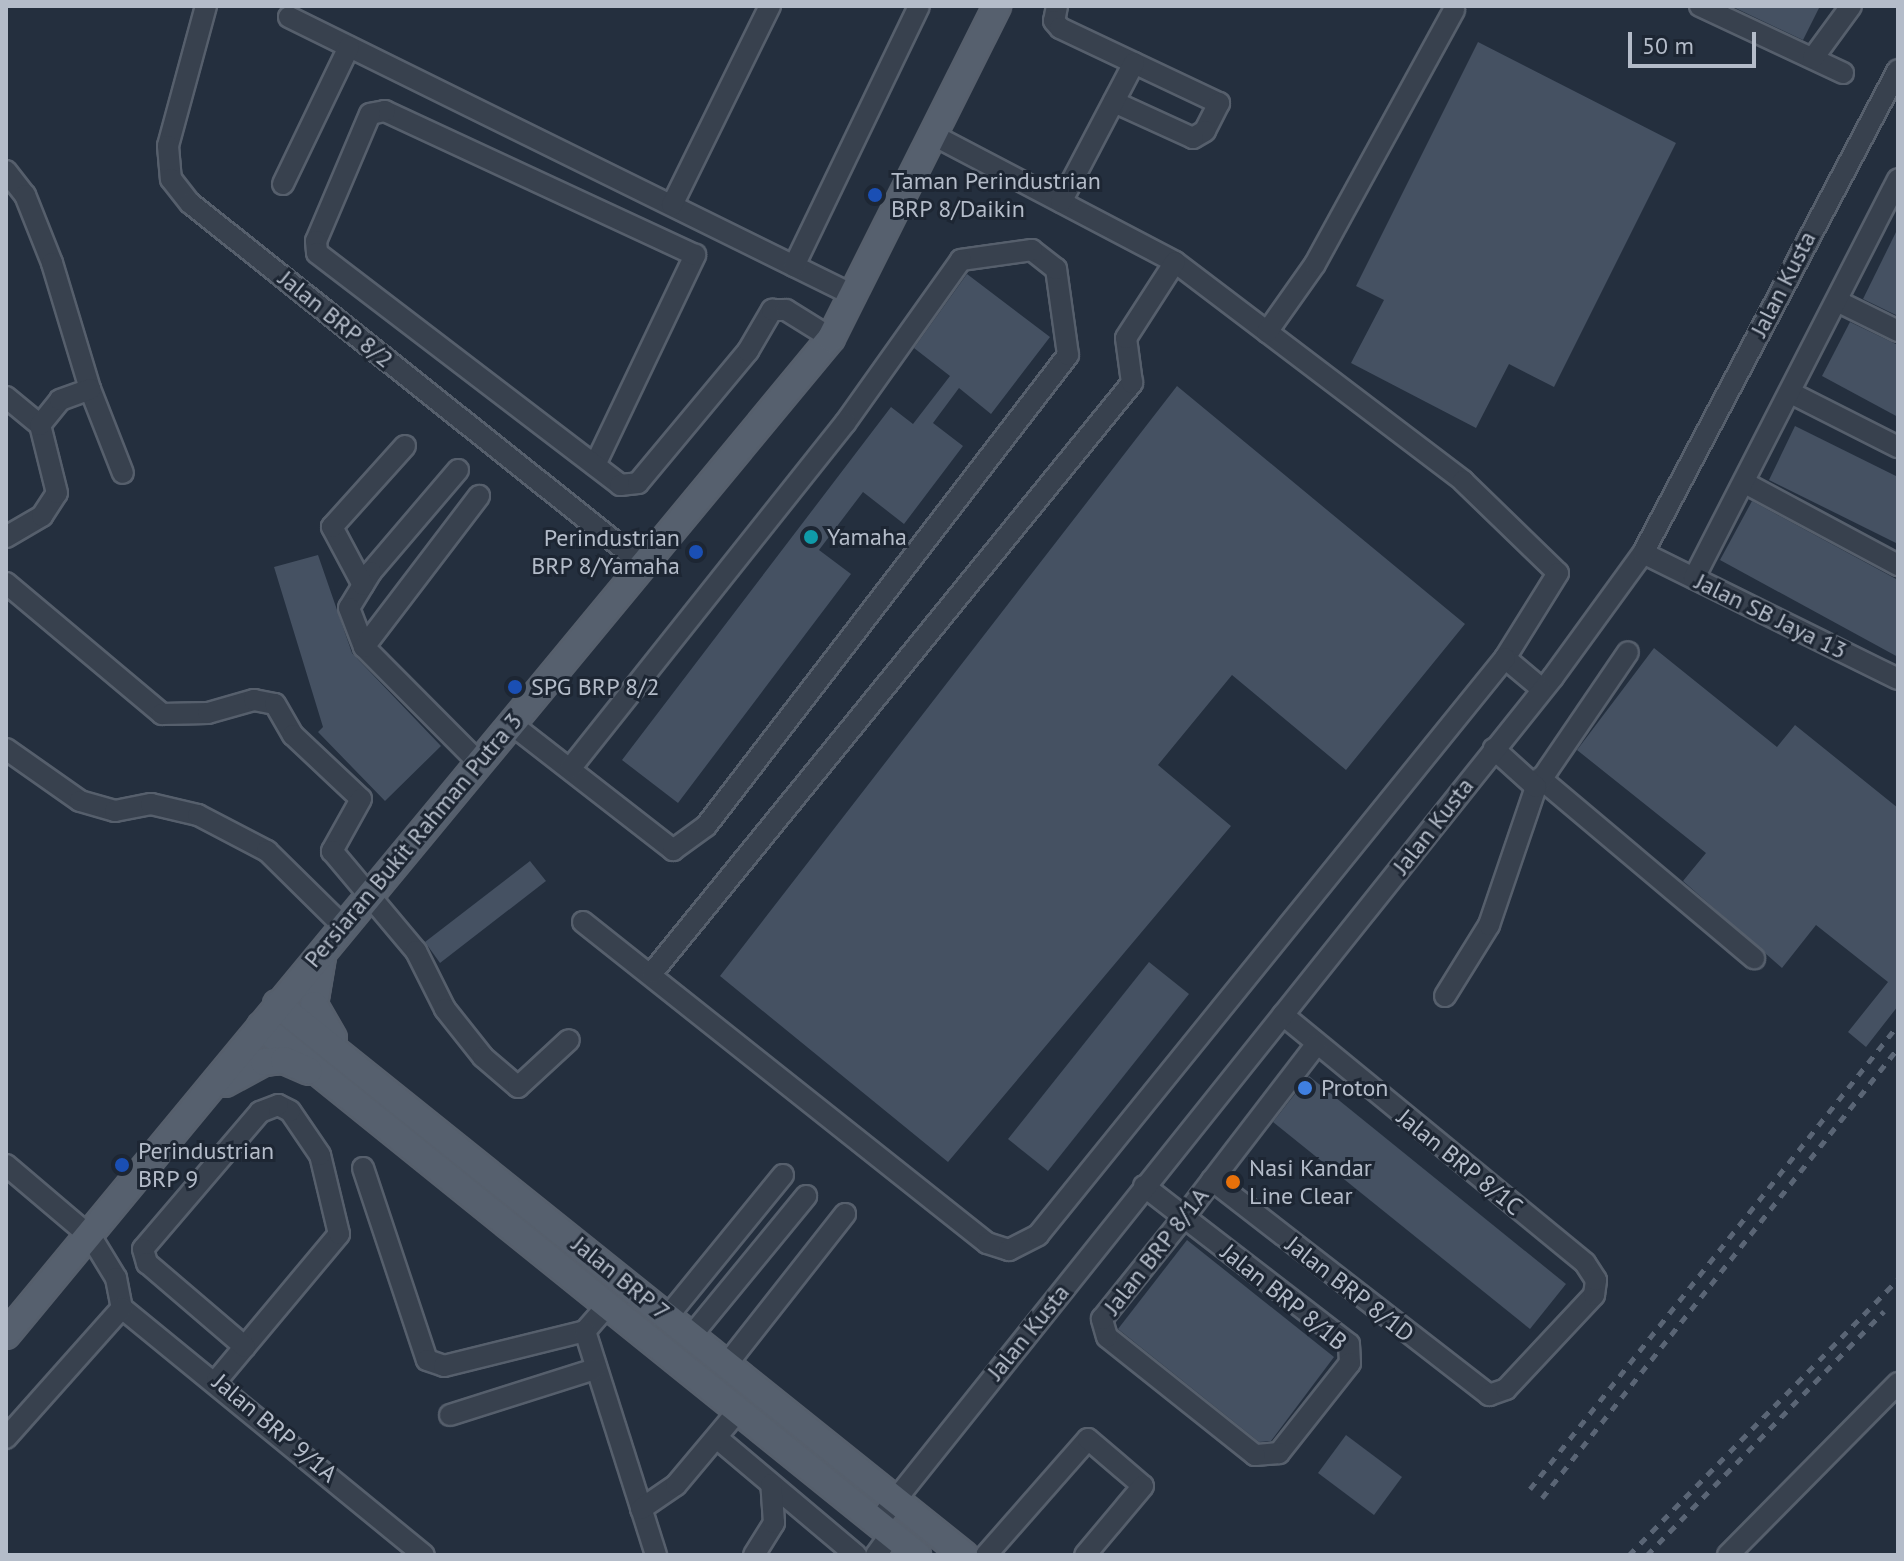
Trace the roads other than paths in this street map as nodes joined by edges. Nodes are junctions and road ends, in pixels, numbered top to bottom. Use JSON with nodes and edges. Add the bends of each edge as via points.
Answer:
{"nodes":[{"id":1,"x":206,"y":6,"type":"edge"},
{"id":2,"x":770,"y":6,"type":"edge"},
{"id":3,"x":919,"y":6,"type":"edge"},
{"id":4,"x":997,"y":6,"type":"edge"},
{"id":5,"x":1057,"y":6,"type":"edge"},
{"id":6,"x":1700,"y":6,"type":"edge"},
{"id":7,"x":1851,"y":6,"type":"edge"},
{"id":8,"x":1454,"y":10,"type":"dead end"},
{"id":9,"x":289,"y":17,"type":"dead end"},
{"id":10,"x":349,"y":47,"type":"junction"},
{"id":11,"x":1813,"y":58,"type":"junction"},
{"id":12,"x":1134,"y":63,"type":"junction"},
{"id":13,"x":1898,"y":70,"type":"edge"},
{"id":14,"x":1843,"y":73,"type":"dead end"},
{"id":15,"x":1114,"y":102,"type":"junction"},
{"id":16,"x":935,"y":136,"type":"junction"},
{"id":17,"x":6,"y":171,"type":"edge"},
{"id":18,"x":1898,"y":179,"type":"edge"},
{"id":19,"x":283,"y":184,"type":"dead end"},
{"id":20,"x":1061,"y":202,"type":"junction"},
{"id":21,"x":672,"y":205,"type":"junction"},
{"id":22,"x":1891,"y":208,"type":"edge"},
{"id":23,"x":1175,"y":262,"type":"junction"},
{"id":24,"x":794,"y":266,"type":"junction"},
{"id":25,"x":855,"y":296,"type":"junction"},
{"id":26,"x":1837,"y":301,"type":"junction"},
{"id":27,"x":1898,"y":331,"type":"edge"},
{"id":28,"x":1267,"y":332,"type":"junction"},
{"id":29,"x":831,"y":338,"type":"junction"},
{"id":30,"x":90,"y":389,"type":"junction"},
{"id":31,"x":1793,"y":394,"type":"junction"},
{"id":32,"x":6,"y":397,"type":"edge"},
{"id":33,"x":40,"y":425,"type":"junction"},
{"id":34,"x":405,"y":446,"type":"dead end"},
{"id":35,"x":1898,"y":447,"type":"edge"},
{"id":36,"x":595,"y":465,"type":"junction"},
{"id":37,"x":458,"y":470,"type":"dead end"},
{"id":38,"x":123,"y":473,"type":"dead end"},
{"id":39,"x":1745,"y":483,"type":"junction"},
{"id":40,"x":479,"y":496,"type":"dead end"},
{"id":41,"x":6,"y":537,"type":"edge"},
{"id":42,"x":1643,"y":553,"type":"junction"},
{"id":43,"x":644,"y":565,"type":"junction"},
{"id":44,"x":1898,"y":565,"type":"edge"},
{"id":45,"x":1694,"y":578,"type":"junction"},
{"id":46,"x":6,"y":583,"type":"edge"},
{"id":47,"x":363,"y":585,"type":"junction"},
{"id":48,"x":364,"y":647,"type":"junction"},
{"id":49,"x":1628,"y":652,"type":"dead end"},
{"id":50,"x":1505,"y":658,"type":"junction"},
{"id":51,"x":1898,"y":679,"type":"edge"},
{"id":52,"x":1542,"y":689,"type":"junction"},
{"id":53,"x":510,"y":723,"type":"junction"},
{"id":54,"x":6,"y":749,"type":"edge"},
{"id":55,"x":1494,"y":749,"type":"junction"},
{"id":56,"x":479,"y":763,"type":"junction"},
{"id":57,"x":570,"y":769,"type":"junction"},
{"id":58,"x":1538,"y":782,"type":"junction"},
{"id":59,"x":368,"y":895,"type":"junction"},
{"id":60,"x":583,"y":922,"type":"dead end"},
{"id":61,"x":335,"y":936,"type":"junction"},
{"id":62,"x":1754,"y":958,"type":"dead end"},
{"id":63,"x":652,"y":973,"type":"junction"},
{"id":64,"x":1445,"y":996,"type":"dead end"},
{"id":65,"x":277,"y":1004,"type":"junction"},
{"id":66,"x":1283,"y":1015,"type":"junction"},
{"id":67,"x":261,"y":1026,"type":"junction"},
{"id":68,"x":569,"y":1040,"type":"dead end"},
{"id":69,"x":1316,"y":1045,"type":"junction"},
{"id":70,"x":354,"y":1062,"type":"junction"},
{"id":71,"x":343,"y":1091,"type":"junction"},
{"id":72,"x":210,"y":1095,"type":"junction"},
{"id":73,"x":6,"y":1165,"type":"edge"},
{"id":74,"x":363,"y":1168,"type":"dead end"},
{"id":75,"x":783,"y":1175,"type":"dead end"},
{"id":76,"x":1212,"y":1180,"type":"junction"},
{"id":77,"x":1144,"y":1186,"type":"junction"},
{"id":78,"x":806,"y":1196,"type":"dead end"},
{"id":79,"x":845,"y":1214,"type":"dead end"},
{"id":80,"x":1184,"y":1217,"type":"junction"},
{"id":81,"x":91,"y":1237,"type":"junction"},
{"id":82,"x":606,"y":1307,"type":"junction"},
{"id":83,"x":122,"y":1308,"type":"junction"},
{"id":84,"x":668,"y":1316,"type":"junction"},
{"id":85,"x":585,"y":1331,"type":"junction"},
{"id":86,"x":6,"y":1335,"type":"edge"},
{"id":87,"x":692,"y":1335,"type":"junction"},
{"id":88,"x":245,"y":1347,"type":"junction"},
{"id":89,"x":727,"y":1364,"type":"junction"},
{"id":90,"x":595,"y":1369,"type":"junction"},
{"id":91,"x":217,"y":1380,"type":"junction"},
{"id":92,"x":1898,"y":1383,"type":"edge"},
{"id":93,"x":1489,"y":1395,"type":"joint"},
{"id":94,"x":738,"y":1411,"type":"junction"},
{"id":95,"x":450,"y":1415,"type":"dead end"},
{"id":96,"x":6,"y":1438,"type":"edge"},
{"id":97,"x":717,"y":1438,"type":"junction"},
{"id":98,"x":1267,"y":1458,"type":"joint"},
{"id":99,"x":771,"y":1484,"type":"junction"},
{"id":100,"x":894,"y":1499,"type":"junction"},
{"id":101,"x":641,"y":1509,"type":"junction"},
{"id":102,"x":881,"y":1537,"type":"edge"},
{"id":103,"x":424,"y":1555,"type":"edge"},
{"id":104,"x":656,"y":1555,"type":"edge"},
{"id":105,"x":754,"y":1555,"type":"edge"},
{"id":106,"x":856,"y":1555,"type":"edge"},
{"id":107,"x":917,"y":1555,"type":"edge"},
{"id":108,"x":964,"y":1555,"type":"edge"},
{"id":109,"x":986,"y":1555,"type":"edge"},
{"id":110,"x":1085,"y":1555,"type":"edge"},
{"id":111,"x":1728,"y":1555,"type":"edge"}],
"edges":[{"from":1,"to":43,"type":"street","name":"Jalan BRP 8/2","via":[[168,146],[171,179],[190,203]]},
{"from":2,"to":21,"type":"street"},
{"from":3,"to":24,"type":"street"},
{"from":4,"to":16,"type":"main road","name":"Persiaran Bukit Rahman Putra 3"},
{"from":5,"to":12,"type":"street","via":[[1054,21],[1060,28]]},
{"from":6,"to":11,"type":"street"},
{"from":7,"to":11,"type":"street"},
{"from":8,"to":28,"type":"street","via":[[1315,264]]},
{"from":9,"to":10,"type":"street"},
{"from":10,"to":19,"type":"street"},
{"from":10,"to":21,"type":"street"},
{"from":11,"to":14,"type":"street"},
{"from":12,"to":15,"type":"street"},
{"from":12,"to":15,"type":"street","via":[[1219,103],[1205,131],[1193,138]]},
{"from":13,"to":42,"type":"street","name":"Jalan Kusta"},
{"from":15,"to":20,"type":"street"},
{"from":16,"to":20,"type":"street"},
{"from":16,"to":25,"type":"main road","name":"Persiaran Bukit Rahman Putra 3"},
{"from":17,"to":30,"type":"street","via":[[25,195],[52,263]]},
{"from":18,"to":22,"type":"street"},
{"from":20,"to":23,"type":"street"},
{"from":21,"to":24,"type":"street"},
{"from":22,"to":26,"type":"street"},
{"from":23,"to":28,"type":"street"},
{"from":23,"to":63,"type":"street","via":[[1126,338],[1132,383]]},
{"from":24,"to":25,"type":"street"},
{"from":25,"to":29,"type":"main road","name":"Persiaran Bukit Rahman Putra 3"},
{"from":26,"to":27,"type":"street"},
{"from":26,"to":31,"type":"street"},
{"from":28,"to":50,"type":"street","via":[[1463,481],[1558,573]]},
{"from":29,"to":36,"type":"street","via":[[786,310],[772,310],[748,351],[638,483],[625,487]]},
{"from":29,"to":43,"type":"main road","name":"Persiaran Bukit Rahman Putra 3"},
{"from":30,"to":33,"type":"street","via":[[60,400]]},
{"from":30,"to":38,"type":"street"},
{"from":31,"to":35,"type":"street"},
{"from":31,"to":39,"type":"street"},
{"from":32,"to":33,"type":"street"},
{"from":33,"to":41,"type":"street","via":[[57,493],[42,516]]},
{"from":34,"to":47,"type":"street","via":[[332,527]]},
{"from":36,"to":36,"type":"street","via":[[695,255],[385,111],[370,114],[316,241],[317,253]]},
{"from":37,"to":47,"type":"street"},
{"from":39,"to":44,"type":"street"},
{"from":39,"to":45,"type":"street"},
{"from":40,"to":48,"type":"street"},
{"from":42,"to":45,"type":"street","name":"Jalan SB Jaya 13"},
{"from":42,"to":52,"type":"street","name":"Jalan Kusta"},
{"from":43,"to":53,"type":"main road","name":"Persiaran Bukit Rahman Putra 3"},
{"from":45,"to":51,"type":"street","name":"Jalan SB Jaya 13"},
{"from":46,"to":59,"type":"street","via":[[162,714],[208,713],[254,700],[275,704],[293,735],[361,799],[332,851]]},
{"from":47,"to":48,"type":"street","via":[[349,608]]},
{"from":48,"to":56,"type":"street"},
{"from":49,"to":58,"type":"street"},
{"from":50,"to":52,"type":"street"},
{"from":50,"to":63,"type":"street","via":[[1038,1235],[1009,1250],[987,1243]]},
{"from":52,"to":55,"type":"street","name":"Jalan Kusta"},
{"from":53,"to":56,"type":"main road","name":"Persiaran Bukit Rahman Putra 3"},
{"from":53,"to":57,"type":"street"},
{"from":54,"to":61,"type":"street","via":[[80,801],[115,811],[151,804],[212,822],[267,851]]},
{"from":55,"to":58,"type":"street"},
{"from":55,"to":66,"type":"street","name":"Jalan Kusta"},
{"from":56,"to":59,"type":"main road","name":"Persiaran Bukit Rahman Putra 3"},
{"from":57,"to":57,"type":"street","via":[[845,423],[961,260],[1032,250],[1056,269],[1068,355],[706,826],[673,850]]},
{"from":58,"to":62,"type":"street"},
{"from":58,"to":64,"type":"street","via":[[1489,925]]},
{"from":59,"to":61,"type":"main road","name":"Persiaran Bukit Rahman Putra 3"},
{"from":59,"to":68,"type":"street","via":[[416,951],[455,1021],[483,1057],[518,1087]]},
{"from":60,"to":63,"type":"street"},
{"from":61,"to":65,"type":"main road","name":"Persiaran Bukit Rahman Putra 3"},
{"from":61,"to":70,"type":"main road","via":[[314,1005],[321,1024]]},
{"from":65,"to":67,"type":"main road","name":"Persiaran Bukit Rahman Putra 3"},
{"from":65,"to":70,"type":"main road","name":"Jalan BRP 7"},
{"from":66,"to":69,"type":"street","name":"Jalan BRP 8/1C"},
{"from":66,"to":77,"type":"street","name":"Jalan Kusta"},
{"from":67,"to":71,"type":"main road","name":"Jalan BRP 7"},
{"from":67,"to":72,"type":"main road","name":"Persiaran Bukit Rahman Putra 3"},
{"from":69,"to":76,"type":"street","name":"Jalan BRP 8/1A"},
{"from":69,"to":93,"type":"street","name":"Jalan BRP 8/1C","via":[[1585,1263],[1596,1280],[1594,1295],[1516,1378]]},
{"from":70,"to":84,"type":"main road","name":"Jalan BRP 7"},
{"from":71,"to":72,"type":"main road","via":[[284,1060],[238,1073]]},
{"from":71,"to":82,"type":"main road","name":"Jalan BRP 7"},
{"from":72,"to":81,"type":"main road","name":"Persiaran Bukit Rahman Putra 3"},
{"from":73,"to":81,"type":"street"},
{"from":74,"to":85,"type":"street","via":[[427,1360],[444,1366]]},
{"from":75,"to":84,"type":"street"},
{"from":76,"to":80,"type":"street","name":"Jalan BRP 8/1A"},
{"from":76,"to":93,"type":"street","name":"Jalan BRP 8/1D"},
{"from":77,"to":80,"type":"street","name":"Jalan BRP 8/1B"},
{"from":77,"to":100,"type":"street","name":"Jalan Kusta"},
{"from":78,"to":87,"type":"street"},
{"from":79,"to":89,"type":"street"},
{"from":80,"to":98,"type":"street","name":"Jalan BRP 8/1A","via":[[1101,1327],[1255,1455]]},
{"from":80,"to":98,"type":"street","name":"Jalan BRP 8/1B","via":[[1349,1344],[1350,1363],[1279,1453]]},
{"from":81,"to":83,"type":"street","via":[[116,1278]]},
{"from":81,"to":86,"type":"main road","name":"Persiaran Bukit Rahman Putra 3"},
{"from":82,"to":85,"type":"street"},
{"from":82,"to":94,"type":"main road","name":"Jalan BRP 7"},
{"from":83,"to":91,"type":"street","name":"Jalan BRP 9/1A"},
{"from":83,"to":96,"type":"street"},
{"from":84,"to":87,"type":"main road","name":"Jalan BRP 7"},
{"from":85,"to":90,"type":"street"},
{"from":87,"to":89,"type":"main road","name":"Jalan BRP 7"},
{"from":88,"to":88,"type":"street","via":[[147,1263],[143,1249],[260,1112],[278,1105],[290,1111],[320,1155],[339,1234]]},
{"from":88,"to":91,"type":"street"},
{"from":89,"to":100,"type":"main road","name":"Jalan BRP 7"},
{"from":90,"to":95,"type":"street"},
{"from":90,"to":101,"type":"street"},
{"from":91,"to":103,"type":"street","name":"Jalan BRP 9/1A"},
{"from":92,"to":111,"type":"street"},
{"from":94,"to":97,"type":"street"},
{"from":94,"to":102,"type":"main road","name":"Jalan BRP 7"},
{"from":97,"to":99,"type":"street"},
{"from":97,"to":101,"type":"street","via":[[676,1485]]},
{"from":99,"to":105,"type":"street","via":[[774,1523]]},
{"from":99,"to":106,"type":"street"},
{"from":100,"to":102,"type":"street","name":"Jalan Kusta"},
{"from":100,"to":108,"type":"main road","name":"Jalan BRP 7"},
{"from":101,"to":104,"type":"street"},
{"from":102,"to":107,"type":"main road","name":"Jalan BRP 7"},
{"from":109,"to":110,"type":"street","via":[[1088,1439],[1143,1486]]}]}
